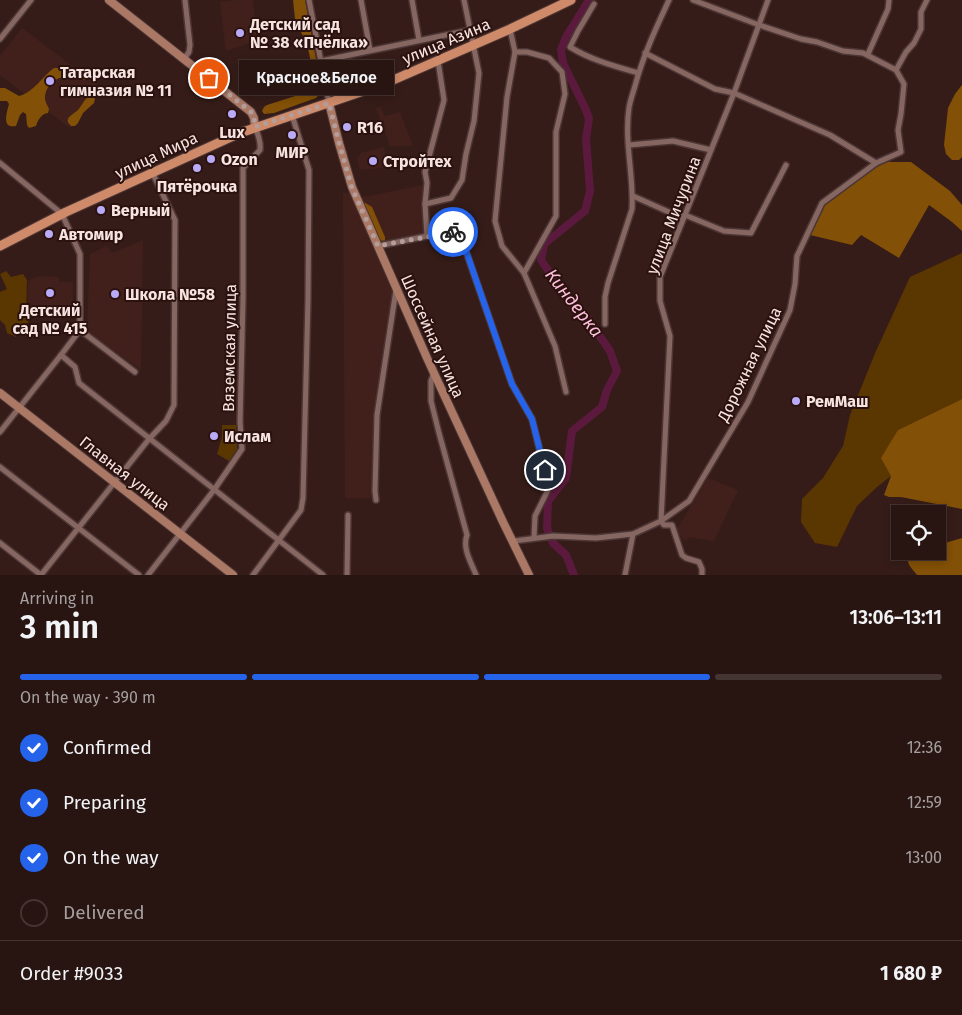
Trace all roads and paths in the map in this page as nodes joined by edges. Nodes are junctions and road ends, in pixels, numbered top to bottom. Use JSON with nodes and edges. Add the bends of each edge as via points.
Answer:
{"nodes":[{"id":1,"x":31,"y":0,"type":"edge"},
{"id":2,"x":109,"y":0,"type":"edge"},
{"id":3,"x":185,"y":0,"type":"edge"},
{"id":4,"x":309,"y":0,"type":"edge"},
{"id":5,"x":361,"y":0,"type":"edge"},
{"id":6,"x":412,"y":0,"type":"edge"},
{"id":7,"x":464,"y":0,"type":"edge"},
{"id":8,"x":572,"y":0,"type":"edge"},
{"id":9,"x":668,"y":0,"type":"edge"},
{"id":10,"x":693,"y":0,"type":"edge"},
{"id":11,"x":768,"y":0,"type":"edge"},
{"id":12,"x":889,"y":0,"type":"edge"},
{"id":13,"x":927,"y":0,"type":"edge"},
{"id":14,"x":594,"y":4,"type":"dead end"},
{"id":15,"x":759,"y":25,"type":"junction"},
{"id":16,"x":470,"y":30,"type":"junction"},
{"id":17,"x":510,"y":30,"type":"junction"},
{"id":18,"x":0,"y":39,"type":"edge"},
{"id":19,"x":420,"y":40,"type":"junction"},
{"id":20,"x":474,"y":46,"type":"junction"},
{"id":21,"x":370,"y":50,"type":"junction"},
{"id":22,"x":516,"y":52,"type":"junction"},
{"id":23,"x":645,"y":53,"type":"junction"},
{"id":24,"x":868,"y":54,"type":"junction"},
{"id":25,"x":184,"y":59,"type":"junction"},
{"id":26,"x":321,"y":61,"type":"junction"},
{"id":27,"x":438,"y":61,"type":"junction"},
{"id":28,"x":896,"y":70,"type":"junction"},
{"id":29,"x":638,"y":73,"type":"junction"},
{"id":30,"x":734,"y":93,"type":"junction"},
{"id":31,"x":329,"y":103,"type":"junction"},
{"id":32,"x":292,"y":115,"type":"junction"},
{"id":33,"x":255,"y":127,"type":"junction"},
{"id":34,"x":629,"y":145,"type":"junction"},
{"id":35,"x":711,"y":150,"type":"junction"},
{"id":36,"x":0,"y":163,"type":"edge"},
{"id":37,"x":876,"y":163,"type":"junction"},
{"id":38,"x":786,"y":165,"type":"dead end"},
{"id":39,"x":152,"y":172,"type":"junction"},
{"id":40,"x":633,"y":196,"type":"junction"},
{"id":41,"x":425,"y":204,"type":"junction"},
{"id":42,"x":62,"y":214,"type":"junction"},
{"id":43,"x":685,"y":215,"type":"junction"},
{"id":44,"x":427,"y":236,"type":"junction"},
{"id":45,"x":0,"y":246,"type":"edge"},
{"id":46,"x":378,"y":246,"type":"junction"},
{"id":47,"x":524,"y":273,"type":"junction"},
{"id":48,"x":396,"y":288,"type":"junction"},
{"id":49,"x":605,"y":324,"type":"dead end"},
{"id":50,"x":80,"y":330,"type":"junction"},
{"id":51,"x":61,"y":355,"type":"junction"},
{"id":52,"x":135,"y":372,"type":"dead end"},
{"id":53,"x":434,"y":372,"type":"junction"},
{"id":54,"x":440,"y":386,"type":"junction"},
{"id":55,"x":0,"y":392,"type":"edge"},
{"id":56,"x":430,"y":392,"type":"junction"},
{"id":57,"x":566,"y":392,"type":"dead end"},
{"id":58,"x":19,"y":408,"type":"junction"},
{"id":59,"x":0,"y":432,"type":"edge"},
{"id":60,"x":149,"y":439,"type":"junction"},
{"id":61,"x":0,"y":467,"type":"edge"},
{"id":62,"x":116,"y":482,"type":"junction"},
{"id":63,"x":214,"y":490,"type":"junction"},
{"id":64,"x":376,"y":500,"type":"dead end"},
{"id":65,"x":348,"y":515,"type":"dead end"},
{"id":66,"x":661,"y":521,"type":"junction"},
{"id":67,"x":78,"y":528,"type":"junction"},
{"id":68,"x":181,"y":534,"type":"junction"},
{"id":69,"x":633,"y":534,"type":"junction"},
{"id":70,"x":534,"y":538,"type":"junction"},
{"id":71,"x":279,"y":540,"type":"junction"},
{"id":72,"x":514,"y":541,"type":"junction"},
{"id":73,"x":0,"y":543,"type":"edge"},
{"id":74,"x":41,"y":575,"type":"edge"},
{"id":75,"x":140,"y":575,"type":"edge"},
{"id":76,"x":148,"y":575,"type":"edge"},
{"id":77,"x":233,"y":575,"type":"edge"},
{"id":78,"x":253,"y":575,"type":"edge"},
{"id":79,"x":323,"y":575,"type":"edge"},
{"id":80,"x":347,"y":575,"type":"edge"},
{"id":81,"x":476,"y":575,"type":"edge"},
{"id":82,"x":529,"y":575,"type":"edge"},
{"id":83,"x":625,"y":575,"type":"edge"},
{"id":84,"x":702,"y":575,"type":"edge"}],
"edges":[{"from":1,"to":18,"type":"street"},
{"from":2,"to":25,"type":"street"},
{"from":3,"to":25,"type":"street","via":[[190,48]]},
{"from":4,"to":26,"type":"street"},
{"from":5,"to":21,"type":"street"},
{"from":6,"to":19,"type":"street"},
{"from":7,"to":16,"type":"street"},
{"from":8,"to":17,"type":"main road","name":"улица Азина"},
{"from":9,"to":23,"type":"street"},
{"from":10,"to":15,"type":"street"},
{"from":11,"to":15,"type":"street","name":"улица Мичурина"},
{"from":12,"to":24,"type":"street"},
{"from":13,"to":28,"type":"street","via":[[921,12],[921,29]]},
{"from":14,"to":29,"type":"street","via":[[570,48],[604,64]]},
{"from":15,"to":24,"type":"street","via":[[843,51]]},
{"from":15,"to":30,"type":"street","name":"улица Мичурина"},
{"from":16,"to":19,"type":"street"},
{"from":16,"to":20,"type":"street"},
{"from":17,"to":20,"type":"main road","name":"улица Азина"},
{"from":17,"to":22,"type":"street"},
{"from":19,"to":21,"type":"street"},
{"from":20,"to":27,"type":"main road","name":"улица Азина"},
{"from":20,"to":41,"type":"street","via":[[479,74],[474,121],[462,180],[451,198]]},
{"from":21,"to":26,"type":"street"},
{"from":22,"to":47,"type":"street","via":[[507,97],[495,221],[502,246]]},
{"from":22,"to":47,"type":"street","via":[[549,58],[562,72],[565,94],[556,132],[556,216]]},
{"from":23,"to":29,"type":"street"},
{"from":23,"to":30,"type":"street","via":[[715,89]]},
{"from":24,"to":28,"type":"street"},
{"from":25,"to":33,"type":"street","via":[[251,112]]},
{"from":26,"to":31,"type":"street"},
{"from":27,"to":31,"type":"main road","name":"улица Азина"},
{"from":27,"to":41,"type":"street","via":[[444,100],[425,172]]},
{"from":28,"to":37,"type":"street","name":"Дорожная улица","via":[[904,84],[898,130],[902,152]]},
{"from":29,"to":34,"type":"street","via":[[629,107]]},
{"from":30,"to":35,"type":"street","name":"улица Мичурина"},
{"from":30,"to":37,"type":"street","via":[[830,135]]},
{"from":31,"to":32,"type":"main road","name":"улица Мира"},
{"from":31,"to":46,"type":"street","name":"Шоссейная улица","via":[[352,188]]},
{"from":32,"to":33,"type":"main road","name":"улица Мира"},
{"from":32,"to":71,"type":"street","via":[[309,170],[303,485],[301,510]]},
{"from":33,"to":39,"type":"main road","name":"улица Мира"},
{"from":33,"to":63,"type":"street","name":"Вяземская улица","via":[[260,150],[243,168],[242,449]]},
{"from":34,"to":35,"type":"street","via":[[673,141]]},
{"from":34,"to":40,"type":"street"},
{"from":35,"to":43,"type":"street","name":"улица Мичурина"},
{"from":36,"to":42,"type":"street"},
{"from":37,"to":66,"type":"street","name":"Дорожная улица","via":[[822,203],[797,256],[790,310],[748,402],[689,501]]},
{"from":38,"to":43,"type":"street","via":[[751,233],[724,231]]},
{"from":39,"to":42,"type":"main road","name":"улица Мира"},
{"from":39,"to":60,"type":"street","via":[[175,220],[175,354],[174,405],[166,421]]},
{"from":40,"to":43,"type":"street","via":[[680,217]]},
{"from":40,"to":49,"type":"street","via":[[632,209],[605,296]]},
{"from":41,"to":44,"type":"street"},
{"from":42,"to":45,"type":"main road","name":"улица Мира"},
{"from":42,"to":50,"type":"street","via":[[80,254]]},
{"from":43,"to":66,"type":"street","name":"улица Мичурина","via":[[660,278],[660,301],[670,336]]},
{"from":44,"to":46,"type":"street"},
{"from":44,"to":70,"type":"street","via":[[456,231],[460,234],[512,384],[532,419],[550,488],[535,516]]},
{"from":46,"to":48,"type":"street","name":"Шоссейная улица"},
{"from":47,"to":57,"type":"street","via":[[555,346]]},
{"from":48,"to":53,"type":"street","name":"Шоссейная улица"},
{"from":48,"to":64,"type":"street","via":[[377,416]]},
{"from":50,"to":51,"type":"street"},
{"from":50,"to":52,"type":"street"},
{"from":51,"to":58,"type":"street"},
{"from":51,"to":60,"type":"street","via":[[75,367],[79,383]]},
{"from":53,"to":54,"type":"street","name":"Шоссейная улица"},
{"from":53,"to":56,"type":"street"},
{"from":54,"to":56,"type":"street"},
{"from":54,"to":72,"type":"street","name":"Шоссейная улица"},
{"from":55,"to":58,"type":"street","name":"Главная улица"},
{"from":56,"to":81,"type":"street","via":[[438,433],[467,535],[466,550]]},
{"from":58,"to":59,"type":"street"},
{"from":58,"to":62,"type":"street","name":"Главная улица"},
{"from":60,"to":62,"type":"street"},
{"from":60,"to":63,"type":"street"},
{"from":61,"to":67,"type":"street"},
{"from":62,"to":67,"type":"street"},
{"from":62,"to":68,"type":"street","name":"Главная улица"},
{"from":63,"to":68,"type":"street","name":"Вяземская улица"},
{"from":63,"to":71,"type":"street"},
{"from":65,"to":80,"type":"street"},
{"from":66,"to":69,"type":"street","name":"Дорожная улица"},
{"from":66,"to":84,"type":"street","via":[[664,525],[672,525],[682,555],[699,562]]},
{"from":67,"to":74,"type":"street"},
{"from":67,"to":75,"type":"street"},
{"from":68,"to":76,"type":"street","name":"Вяземская улица"},
{"from":68,"to":77,"type":"street","name":"Главная улица"},
{"from":69,"to":70,"type":"street","name":"Дорожная улица","via":[[596,538]]},
{"from":69,"to":83,"type":"street"},
{"from":70,"to":72,"type":"street","name":"Дорожная улица"},
{"from":71,"to":78,"type":"street"},
{"from":71,"to":79,"type":"street"},
{"from":72,"to":82,"type":"street","name":"Шоссейная улица"},
{"from":73,"to":74,"type":"street"}]}
